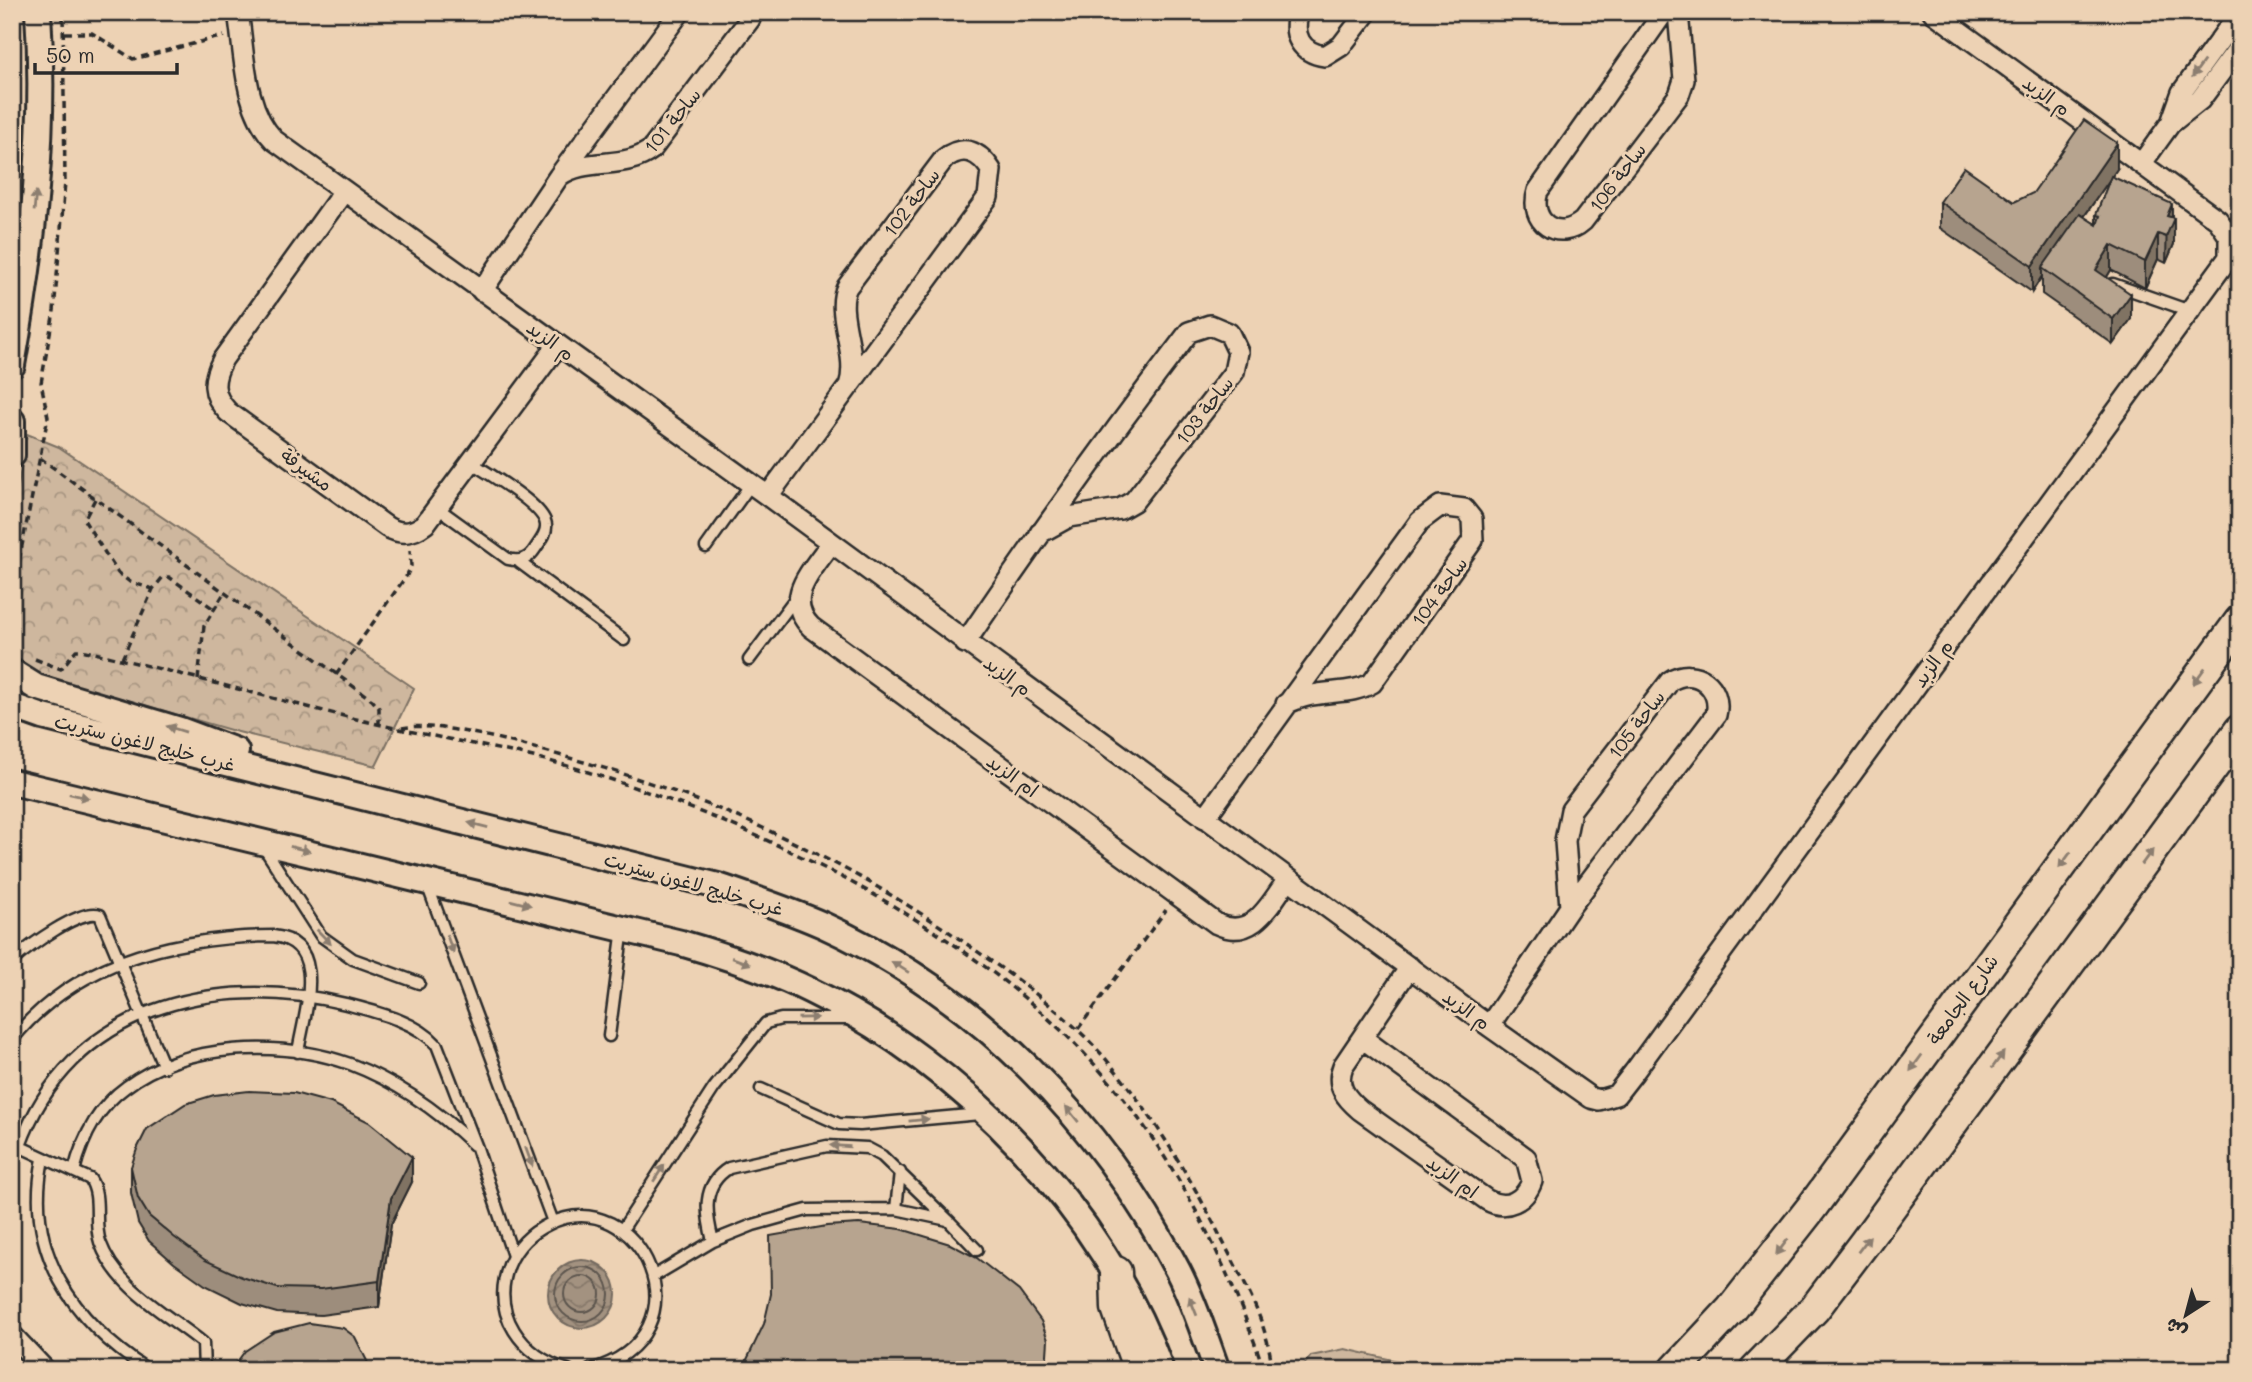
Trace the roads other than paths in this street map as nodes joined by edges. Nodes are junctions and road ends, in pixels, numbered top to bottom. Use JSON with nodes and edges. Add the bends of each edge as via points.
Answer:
{"nodes":[{"id":1,"x":38,"y":12,"type":"edge"},
{"id":2,"x":680,"y":12,"type":"edge"},
{"id":3,"x":752,"y":12,"type":"edge"},
{"id":4,"x":1299,"y":12,"type":"edge"},
{"id":5,"x":1367,"y":12,"type":"edge"},
{"id":6,"x":1664,"y":12,"type":"edge"},
{"id":7,"x":1678,"y":12,"type":"edge"},
{"id":8,"x":1933,"y":12,"type":"edge"},
{"id":9,"x":2234,"y":18,"type":"edge"},
{"id":10,"x":239,"y":22,"type":"edge"},
{"id":11,"x":2240,"y":46,"type":"edge"},
{"id":12,"x":2170,"y":124,"type":"junction"},
{"id":13,"x":2142,"y":163,"type":"junction"},
{"id":14,"x":559,"y":176,"type":"junction"},
{"id":15,"x":344,"y":191,"type":"junction"},
{"id":16,"x":2113,"y":285,"type":"edge"},
{"id":17,"x":482,"y":291,"type":"junction"},
{"id":18,"x":2190,"y":311,"type":"junction"},
{"id":19,"x":558,"y":345,"type":"junction"},
{"id":20,"x":12,"y":365,"type":"edge"},
{"id":21,"x":849,"y":386,"type":"junction"},
{"id":22,"x":12,"y":421,"type":"edge"},
{"id":23,"x":12,"y":455,"type":"edge"},
{"id":24,"x":472,"y":463,"type":"junction"},
{"id":25,"x":751,"y":484,"type":"junction"},
{"id":26,"x":768,"y":496,"type":"junction"},
{"id":27,"x":439,"y":509,"type":"junction"},
{"id":28,"x":1040,"y":533,"type":"junction"},
{"id":29,"x":831,"y":544,"type":"junction"},
{"id":30,"x":706,"y":547,"type":"dead end"},
{"id":31,"x":519,"y":562,"type":"junction"},
{"id":32,"x":797,"y":596,"type":"junction"},
{"id":33,"x":2240,"y":621,"type":"edge"},
{"id":34,"x":624,"y":640,"type":"dead end"},
{"id":35,"x":965,"y":643,"type":"junction"},
{"id":36,"x":749,"y":660,"type":"dead end"},
{"id":37,"x":18,"y":663,"type":"edge"},
{"id":38,"x":1286,"y":704,"type":"junction"},
{"id":39,"x":12,"y":706,"type":"edge"},
{"id":40,"x":2240,"y":730,"type":"edge"},
{"id":41,"x":284,"y":775,"type":"junction"},
{"id":42,"x":12,"y":782,"type":"edge"},
{"id":43,"x":1205,"y":818,"type":"junction"},
{"id":44,"x":259,"y":839,"type":"junction"},
{"id":45,"x":1289,"y":879,"type":"junction"},
{"id":46,"x":426,"y":880,"type":"junction"},
{"id":47,"x":1570,"y":907,"type":"junction"},
{"id":48,"x":623,"y":928,"type":"junction"},
{"id":49,"x":12,"y":961,"type":"edge"},
{"id":50,"x":121,"y":961,"type":"junction"},
{"id":51,"x":1410,"y":967,"type":"junction"},
{"id":52,"x":419,"y":984,"type":"dead end"},
{"id":53,"x":307,"y":996,"type":"junction"},
{"id":54,"x":143,"y":1013,"type":"junction"},
{"id":55,"x":863,"y":1020,"type":"junction"},
{"id":56,"x":1489,"y":1026,"type":"junction"},
{"id":57,"x":609,"y":1035,"type":"dead end"},
{"id":58,"x":1362,"y":1038,"type":"junction"},
{"id":59,"x":12,"y":1040,"type":"edge"},
{"id":60,"x":298,"y":1052,"type":"junction"},
{"id":61,"x":164,"y":1067,"type":"junction"},
{"id":62,"x":761,"y":1090,"type":"dead end"},
{"id":63,"x":986,"y":1113,"type":"junction"},
{"id":64,"x":16,"y":1144,"type":"edge"},
{"id":65,"x":477,"y":1148,"type":"junction"},
{"id":66,"x":43,"y":1159,"type":"junction"},
{"id":67,"x":74,"y":1171,"type":"junction"},
{"id":68,"x":900,"y":1172,"type":"junction"},
{"id":69,"x":895,"y":1209,"type":"junction"},
{"id":70,"x":948,"y":1220,"type":"junction"},
{"id":71,"x":553,"y":1222,"type":"junction"},
{"id":72,"x":622,"y":1230,"type":"junction"},
{"id":73,"x":713,"y":1241,"type":"junction"},
{"id":74,"x":977,"y":1251,"type":"dead end"},
{"id":75,"x":513,"y":1256,"type":"junction"},
{"id":76,"x":1116,"y":1272,"type":"junction"},
{"id":77,"x":654,"y":1276,"type":"junction"},
{"id":78,"x":12,"y":1335,"type":"edge"},
{"id":79,"x":45,"y":1370,"type":"edge"},
{"id":80,"x":148,"y":1370,"type":"edge"},
{"id":81,"x":204,"y":1370,"type":"edge"},
{"id":82,"x":568,"y":1370,"type":"edge"},
{"id":83,"x":590,"y":1370,"type":"edge"},
{"id":84,"x":1139,"y":1370,"type":"edge"},
{"id":85,"x":1161,"y":1370,"type":"edge"},
{"id":86,"x":1217,"y":1370,"type":"edge"},
{"id":87,"x":1675,"y":1370,"type":"edge"},
{"id":88,"x":1755,"y":1370,"type":"edge"}],
"edges":[{"from":20,"to":1,"type":"street","one_way":true,"via":[[29,269],[37,183]]},
{"from":2,"to":14,"type":"street"},
{"from":3,"to":14,"type":"street","name":"ساحة 101","via":[[652,149],[632,162],[577,168]]},
{"from":4,"to":5,"type":"street","via":[[1295,24],[1298,40],[1309,51],[1325,56],[1341,46]]},
{"from":6,"to":7,"type":"street","name":"ساحة 106","via":[[1538,191],[1538,217],[1551,229],[1567,231],[1583,221],[1679,94],[1684,80]]},
{"from":8,"to":13,"type":"street","name":"م الزبد"},
{"from":9,"to":12,"type":"street","one_way":true,"via":[[2182,92]]},
{"from":10,"to":15,"type":"street","name":"م الزبد","via":[[252,104],[264,129]]},
{"from":11,"to":12,"type":"street","via":[[2200,100]]},
{"from":12,"to":13,"type":"street"},
{"from":13,"to":18,"type":"street","name":"م الزبد","via":[[2218,220],[2230,236],[2229,257]]},
{"from":14,"to":17,"type":"street"},
{"from":15,"to":17,"type":"street","name":"م الزبد"},
{"from":15,"to":27,"type":"street","name":"مشيرفة","via":[[223,359],[213,386],[217,400],[397,533],[425,524]]},
{"from":16,"to":18,"type":"lane"},
{"from":17,"to":19,"type":"street","name":"م الزبد"},
{"from":18,"to":56,"type":"street","name":"م الزبد","via":[[1616,1095],[1591,1098]]},
{"from":19,"to":24,"type":"street"},
{"from":19,"to":25,"type":"street","name":"م الزبد"},
{"from":21,"to":21,"type":"street","name":"ساحة 102","via":[[853,366],[844,308],[847,287],[944,159],[952,152],[978,154],[990,170],[988,197]]},
{"from":21,"to":26,"type":"street","name":"ساحة 102"},
{"from":22,"to":23,"type":"street"},
{"from":24,"to":27,"type":"street"},
{"from":24,"to":31,"type":"lane","via":[[539,509],[547,521],[546,532],[530,556]]},
{"from":25,"to":26,"type":"street","name":"م الزبد"},
{"from":25,"to":30,"type":"lane"},
{"from":26,"to":29,"type":"street","name":"م الزبد"},
{"from":27,"to":31,"type":"lane","via":[[508,559]]},
{"from":28,"to":28,"type":"street","name":"ساحة 103","via":[[1058,521],[1120,509],[1134,501],[1234,372],[1238,352],[1229,333],[1210,325],[1189,332]]},
{"from":28,"to":35,"type":"street","name":"ساحة 103"},
{"from":29,"to":32,"type":"street"},
{"from":29,"to":35,"type":"street","name":"م الزبد"},
{"from":31,"to":34,"type":"lane"},
{"from":32,"to":36,"type":"lane"},
{"from":32,"to":45,"type":"street","name":"ام الزبد","via":[[799,611],[811,626],[1217,924],[1237,930],[1253,925]]},
{"from":33,"to":87,"type":"main road","name":"شارع الجامعة","one_way":true,"via":[[1812,1207],[1731,1310]]},
{"from":35,"to":43,"type":"street","name":"م الزبد"},
{"from":41,"to":37,"type":"street","one_way":true,"via":[[219,744],[44,689]]},
{"from":38,"to":38,"type":"street","name":"ساحة 104","via":[[1420,521],[1440,506],[1464,509],[1472,519],[1473,540],[1372,683],[1307,694]]},
{"from":38,"to":43,"type":"street","name":"ساحة 104"},
{"from":39,"to":41,"type":"street","name":"غرب خليج لاغون ستريت"},
{"from":88,"to":40,"type":"main road","one_way":true,"via":[[1815,1308]]},
{"from":86,"to":41,"type":"street","name":"غرب خليج لاغون ستريت","one_way":true,"via":[[1178,1271],[1109,1160],[1061,1100],[1002,1043],[896,965],[823,925],[718,886]]},
{"from":42,"to":44,"type":"street","one_way":true},
{"from":43,"to":45,"type":"street","name":"م الزبد"},
{"from":44,"to":46,"type":"street","one_way":true},
{"from":44,"to":52,"type":"lane","one_way":true,"via":[[321,936],[353,959]]},
{"from":45,"to":51,"type":"street","name":"م الزبد"},
{"from":46,"to":48,"type":"street","one_way":true},
{"from":46,"to":71,"type":"lane","one_way":true},
{"from":47,"to":47,"type":"street","name":"ساحة 105","via":[[1716,715],[1717,698],[1697,675],[1679,675],[1670,681],[1571,810],[1565,841]]},
{"from":47,"to":56,"type":"street","name":"ساحة 105"},
{"from":48,"to":55,"type":"street","one_way":true,"via":[[747,963],[814,992]]},
{"from":48,"to":57,"type":"lane"},
{"from":49,"to":50,"type":"lane","via":[[44,937],[92,912],[103,918]]},
{"from":50,"to":53,"type":"lane","via":[[181,943],[288,938],[301,947],[308,962]]},
{"from":50,"to":54,"type":"lane"},
{"from":50,"to":59,"type":"lane","via":[[56,997]]},
{"from":51,"to":56,"type":"street","name":"م الزبد"},
{"from":51,"to":58,"type":"street","name":"ام الزبد"},
{"from":53,"to":54,"type":"lane","via":[[232,995]]},
{"from":53,"to":60,"type":"lane"},
{"from":53,"to":65,"type":"lane","via":[[368,1010],[431,1039],[441,1053]]},
{"from":54,"to":61,"type":"lane"},
{"from":54,"to":64,"type":"lane","via":[[99,1036],[72,1058],[39,1101]]},
{"from":55,"to":63,"type":"street","via":[[930,1066]]},
{"from":72,"to":55,"type":"lane","one_way":true,"via":[[714,1088],[766,1023],[797,1018]]},
{"from":58,"to":58,"type":"street","name":"ام الزبد","via":[[1340,1074],[1348,1100],[1487,1200],[1508,1205],[1523,1196],[1532,1181],[1526,1158]]},
{"from":60,"to":61,"type":"lane","via":[[229,1052]]},
{"from":60,"to":65,"type":"lane","via":[[348,1063],[378,1076],[433,1109]]},
{"from":61,"to":67,"type":"lane","via":[[139,1078],[111,1100],[89,1132]]},
{"from":62,"to":63,"type":"lane","one_way":true,"via":[[839,1124]]},
{"from":63,"to":76,"type":"street","via":[[1036,1166]]},
{"from":64,"to":66,"type":"lane"},
{"from":65,"to":75,"type":"lane"},
{"from":66,"to":67,"type":"lane"},
{"from":66,"to":80,"type":"lane","via":[[39,1221],[53,1271],[84,1315]]},
{"from":67,"to":81,"type":"lane","via":[[95,1187],[97,1226],[110,1261],[143,1298],[203,1343]]},
{"from":68,"to":69,"type":"lane"},
{"from":68,"to":70,"type":"lane"},
{"from":68,"to":73,"type":"lane","one_way":true,"via":[[876,1151],[827,1146],[729,1168],[709,1190],[707,1219]]},
{"from":69,"to":70,"type":"lane"},
{"from":69,"to":73,"type":"lane","via":[[807,1210]]},
{"from":70,"to":74,"type":"lane"},
{"from":71,"to":72,"type":"lane","via":[[595,1219]]},
{"from":71,"to":75,"type":"lane","via":[[537,1230]]},
{"from":72,"to":77,"type":"lane","via":[[647,1259]]},
{"from":73,"to":77,"type":"lane"},
{"from":75,"to":82,"type":"lane","via":[[503,1297],[516,1337],[548,1364]]},
{"from":76,"to":84,"type":"main road","via":[[1117,1308]]},
{"from":76,"to":85,"type":"street"},
{"from":77,"to":83,"type":"lane","via":[[656,1298],[643,1338],[620,1359]]},
{"from":78,"to":79,"type":"street"}]}
